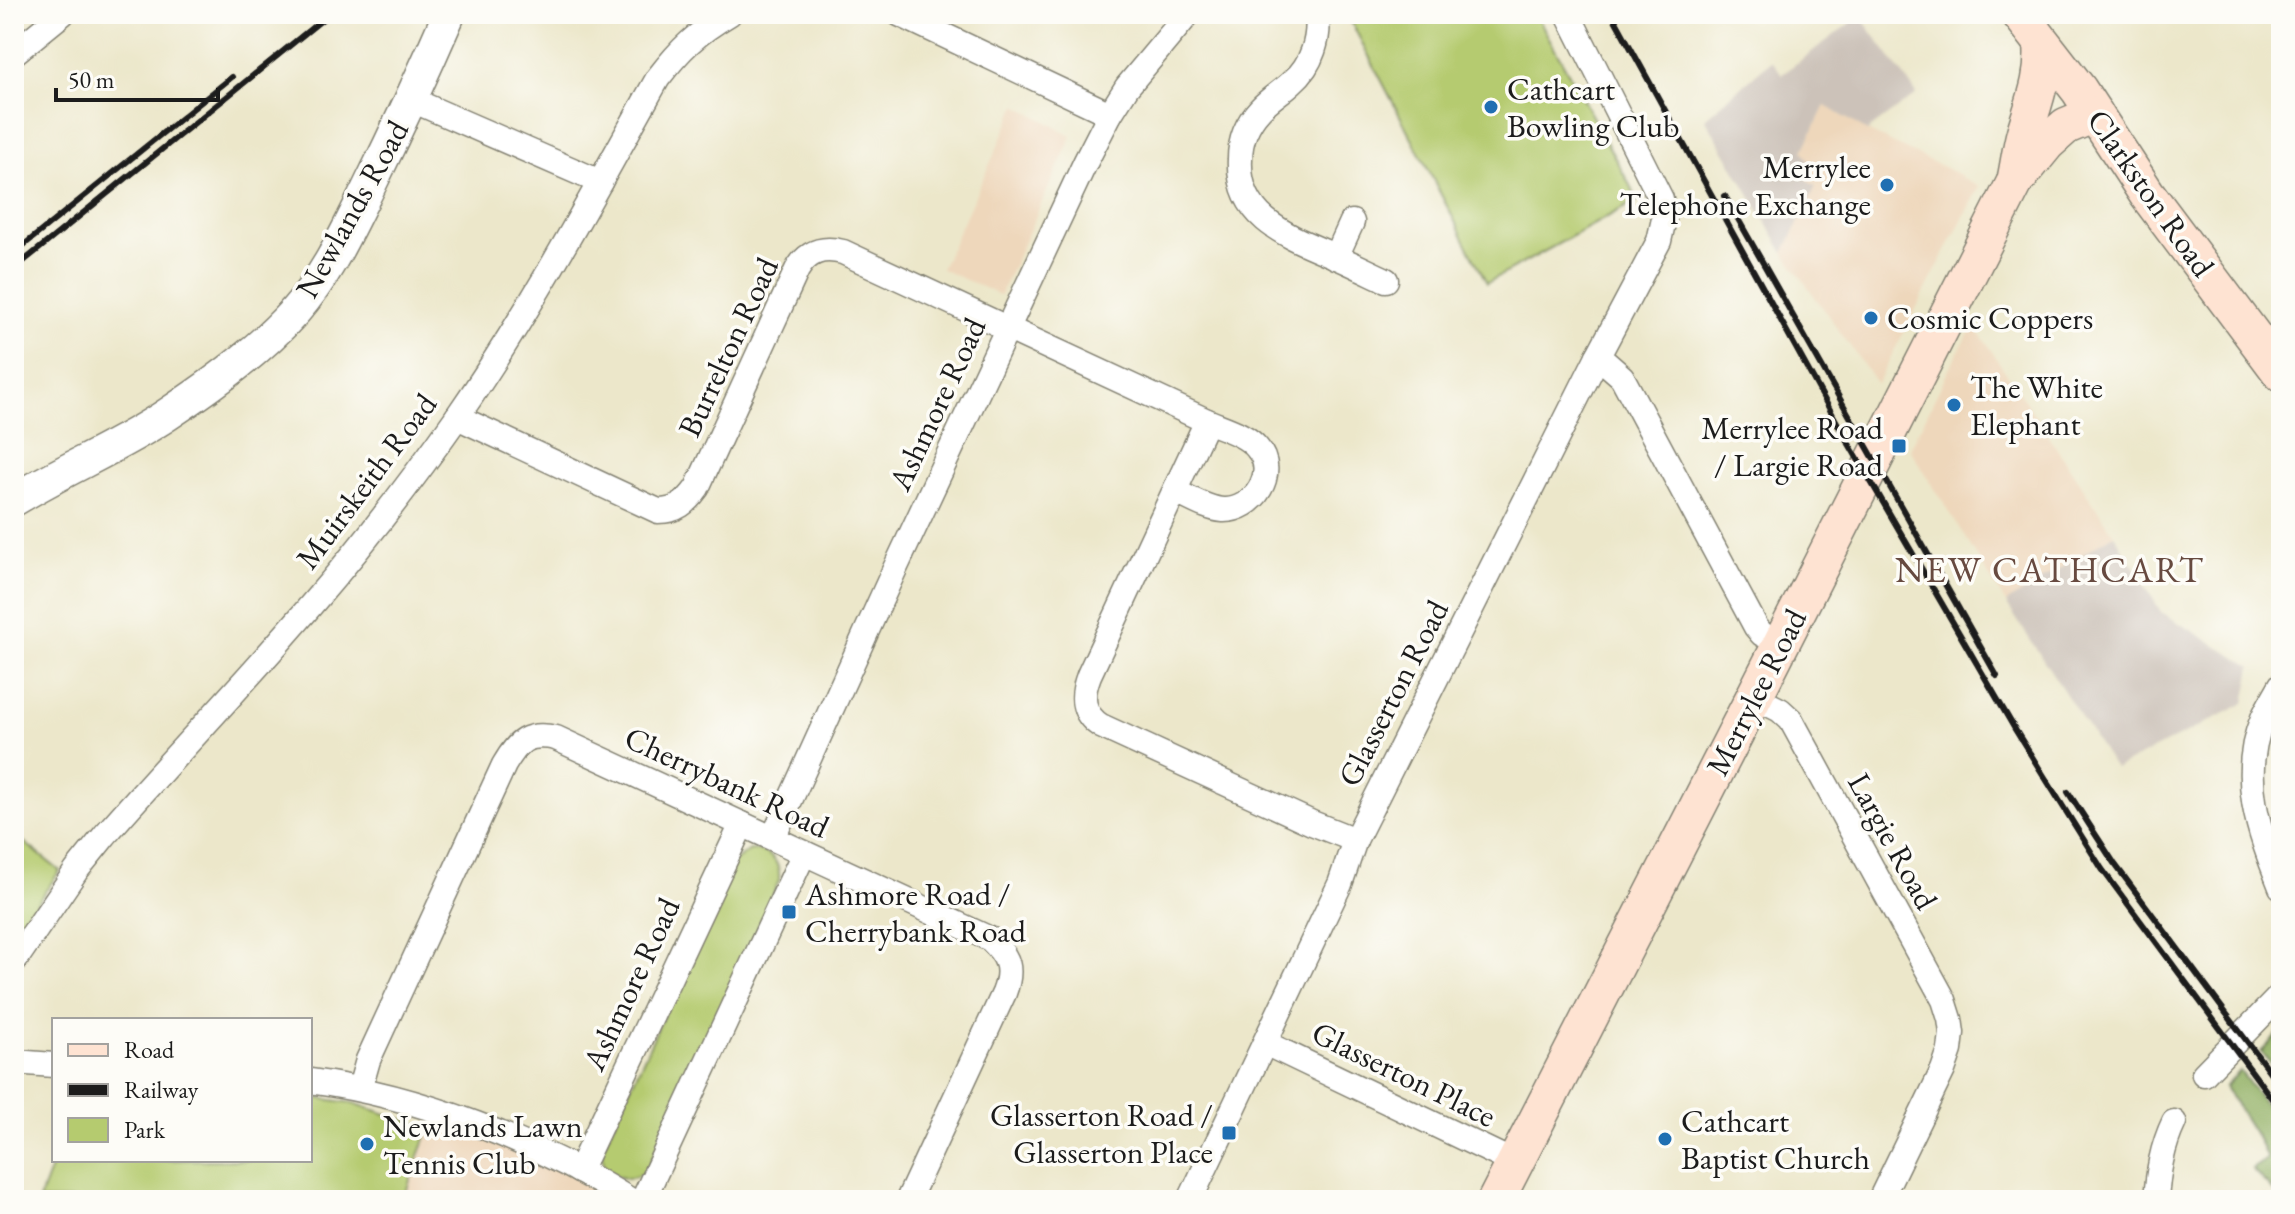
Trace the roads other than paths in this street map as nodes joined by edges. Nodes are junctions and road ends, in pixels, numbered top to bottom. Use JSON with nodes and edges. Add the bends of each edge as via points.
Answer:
{"nodes":[{"id":1,"x":62,"y":14,"type":"edge"},
{"id":2,"x":449,"y":14,"type":"edge"},
{"id":3,"x":729,"y":14,"type":"edge"},
{"id":4,"x":899,"y":14,"type":"edge"},
{"id":5,"x":1188,"y":14,"type":"edge"},
{"id":6,"x":1317,"y":14,"type":"edge"},
{"id":7,"x":1568,"y":14,"type":"edge"},
{"id":8,"x":2020,"y":14,"type":"edge"},
{"id":9,"x":2042,"y":44,"type":"junction"},
{"id":10,"x":14,"y":53,"type":"edge"},
{"id":11,"x":412,"y":100,"type":"junction"},
{"id":12,"x":2087,"y":102,"type":"junction"},
{"id":13,"x":1110,"y":114,"type":"junction"},
{"id":14,"x":2017,"y":170,"type":"junction"},
{"id":15,"x":600,"y":182,"type":"junction"},
{"id":16,"x":1352,"y":222,"type":"dead end"},
{"id":17,"x":1336,"y":257,"type":"junction"},
{"id":18,"x":1386,"y":280,"type":"dead end"},
{"id":19,"x":1009,"y":329,"type":"junction"},
{"id":20,"x":1598,"y":356,"type":"junction"},
{"id":21,"x":2281,"y":373,"type":"edge"},
{"id":22,"x":457,"y":417,"type":"junction"},
{"id":23,"x":1207,"y":421,"type":"junction"},
{"id":24,"x":1176,"y":492,"type":"junction"},
{"id":25,"x":14,"y":500,"type":"edge"},
{"id":26,"x":1781,"y":643,"type":"junction"},
{"id":27,"x":2281,"y":685,"type":"edge"},
{"id":28,"x":1754,"y":697,"type":"junction"},
{"id":29,"x":742,"y":824,"type":"junction"},
{"id":30,"x":773,"y":838,"type":"junction"},
{"id":31,"x":1355,"y":840,"type":"junction"},
{"id":32,"x":804,"y":853,"type":"junction"},
{"id":33,"x":2281,"y":887,"type":"edge"},
{"id":34,"x":14,"y":962,"type":"edge"},
{"id":35,"x":2281,"y":995,"type":"edge"},
{"id":36,"x":1265,"y":1043,"type":"junction"},
{"id":37,"x":14,"y":1062,"type":"edge"},
{"id":38,"x":52,"y":1065,"type":"edge"},
{"id":39,"x":2204,"y":1074,"type":"dead end"},
{"id":40,"x":312,"y":1081,"type":"edge"},
{"id":41,"x":360,"y":1088,"type":"junction"},
{"id":42,"x":2174,"y":1122,"type":"dead end"},
{"id":43,"x":1515,"y":1163,"type":"junction"},
{"id":44,"x":579,"y":1171,"type":"junction"},
{"id":45,"x":630,"y":1200,"type":"edge"},
{"id":46,"x":643,"y":1200,"type":"edge"},
{"id":47,"x":908,"y":1200,"type":"edge"},
{"id":48,"x":1190,"y":1200,"type":"edge"},
{"id":49,"x":1496,"y":1200,"type":"edge"},
{"id":50,"x":1880,"y":1200,"type":"edge"},
{"id":51,"x":2156,"y":1200,"type":"edge"}],
"edges":[{"from":1,"to":10,"type":"street"},
{"from":2,"to":11,"type":"street","name":"Newlands Road"},
{"from":3,"to":15,"type":"street","name":"Muirskeith Road","via":[[677,52]]},
{"from":4,"to":13,"type":"street"},
{"from":5,"to":13,"type":"street","name":"Ashmore Road"},
{"from":6,"to":17,"type":"street","via":[[1310,58],[1297,78],[1247,126],[1239,171],[1258,214],[1285,234]]},
{"from":7,"to":20,"type":"street","name":"Glasserton Road","via":[[1655,184],[1664,219],[1659,241]]},
{"from":8,"to":9,"type":"main road","name":"Clarkston Road"},
{"from":9,"to":12,"type":"main road","name":"Clarkston Road"},
{"from":9,"to":14,"type":"main road","name":"Merrylee Road","via":[[2035,107]]},
{"from":11,"to":15,"type":"street"},
{"from":11,"to":25,"type":"street","name":"Newlands Road","via":[[334,257],[311,292],[268,339],[167,415]]},
{"from":12,"to":14,"type":"main road","name":"Merrylee Road"},
{"from":12,"to":21,"type":"main road","name":"Clarkston Road","via":[[2147,194]]},
{"from":13,"to":19,"type":"street","name":"Ashmore Road"},
{"from":14,"to":26,"type":"main road","name":"Merrylee Road"},
{"from":15,"to":22,"type":"street","name":"Muirskeith Road"},
{"from":16,"to":17,"type":"street"},
{"from":17,"to":18,"type":"street"},
{"from":19,"to":22,"type":"street","name":"Burrelton Road","via":[[843,252],[813,253],[793,278],[697,488],[684,504],[666,511]]},
{"from":19,"to":23,"type":"street","name":"Burrelton Road"},
{"from":19,"to":30,"type":"street","name":"Ashmore Road"},
{"from":20,"to":26,"type":"street","via":[[1622,377],[1756,627]]},
{"from":20,"to":31,"type":"street","name":"Glasserton Road"},
{"from":22,"to":34,"type":"street","name":"Muirskeith Road","via":[[313,603],[105,835]]},
{"from":23,"to":24,"type":"street"},
{"from":23,"to":24,"type":"street","name":"Burrelton Road","via":[[1258,448],[1266,467],[1259,491],[1240,507],[1226,510]]},
{"from":24,"to":31,"type":"street","via":[[1089,675],[1083,696],[1086,712],[1101,726]]},
{"from":26,"to":28,"type":"main road","name":"Merrylee Road"},
{"from":27,"to":33,"type":"street","via":[[2262,720],[2251,788],[2261,836]]},
{"from":28,"to":43,"type":"main road","name":"Merrylee Road"},
{"from":28,"to":50,"type":"street","name":"Largie Road","via":[[1791,720],[1950,1019],[1950,1050],[1943,1070]]},
{"from":29,"to":30,"type":"street","name":"Cherrybank Road"},
{"from":29,"to":41,"type":"street","name":"Cherrybank Road","via":[[556,738],[522,741],[504,765],[368,1060]]},
{"from":29,"to":44,"type":"street","name":"Ashmore Road"},
{"from":30,"to":32,"type":"street","name":"Cherrybank Road"},
{"from":31,"to":36,"type":"street","name":"Glasserton Road","via":[[1340,884]]},
{"from":32,"to":46,"type":"street"},
{"from":32,"to":47,"type":"street","name":"Cherrybank Road","via":[[990,939],[1007,959],[1004,993]]},
{"from":35,"to":39,"type":"street"},
{"from":36,"to":43,"type":"street","name":"Glasserton Place"},
{"from":36,"to":48,"type":"street","name":"Glasserton Road"},
{"from":37,"to":38,"type":"street"},
{"from":40,"to":41,"type":"street"},
{"from":41,"to":44,"type":"street","via":[[500,1133]]},
{"from":42,"to":51,"type":"street","via":[[2165,1141]]},
{"from":43,"to":49,"type":"main road","name":"Merrylee Road"},
{"from":44,"to":45,"type":"street"}]}
